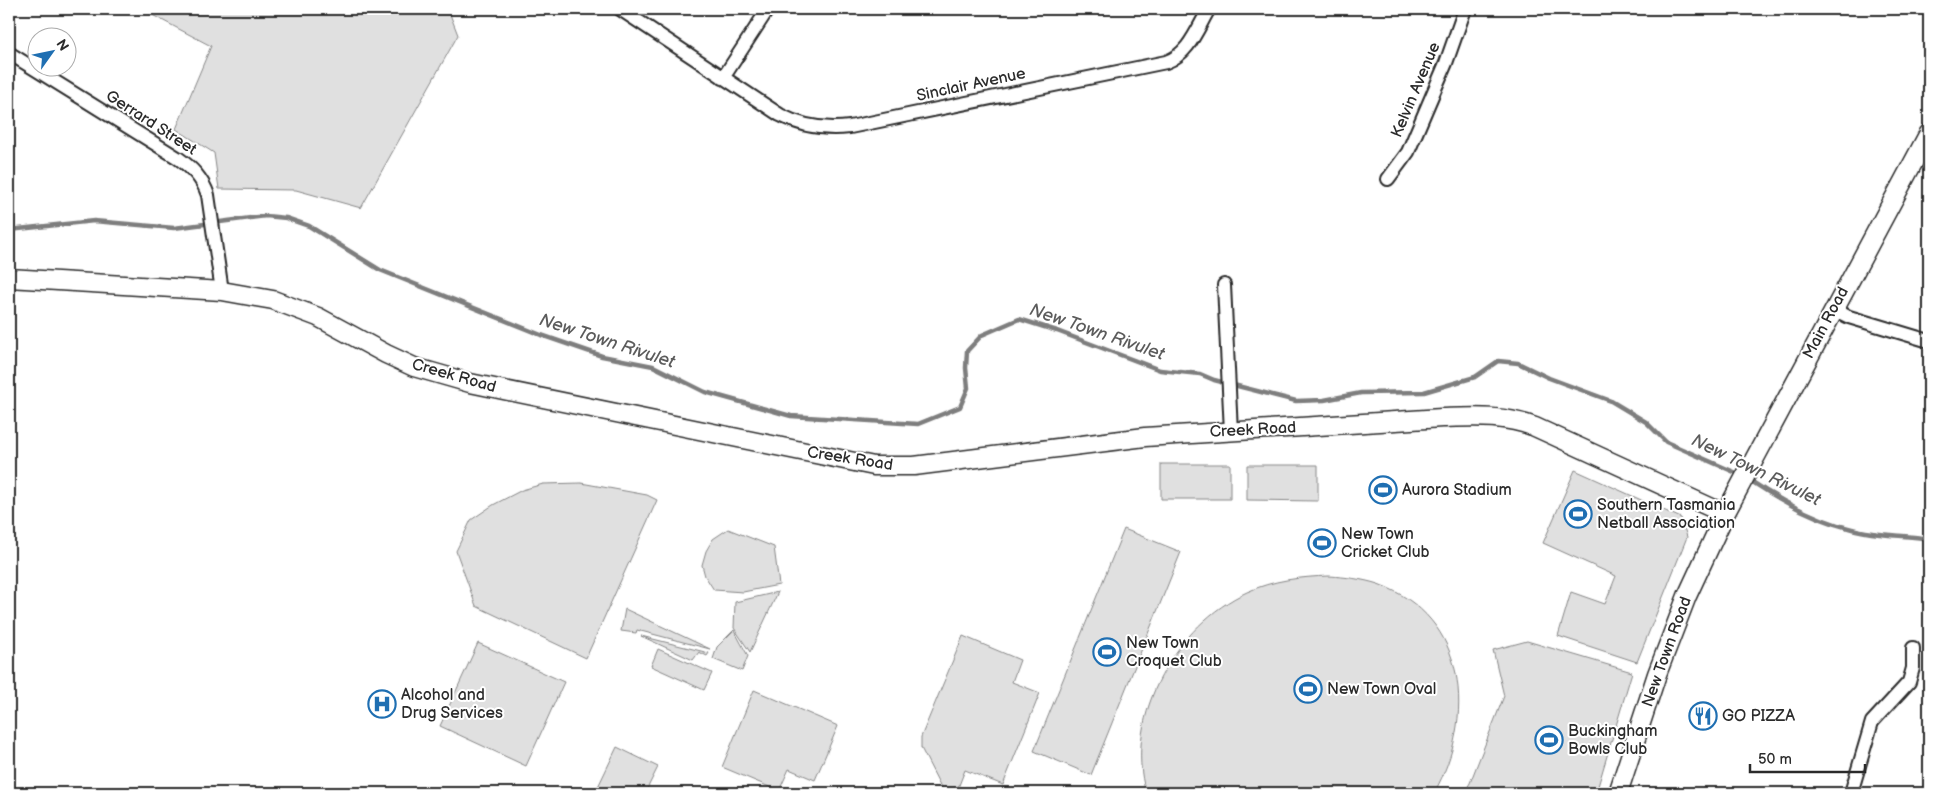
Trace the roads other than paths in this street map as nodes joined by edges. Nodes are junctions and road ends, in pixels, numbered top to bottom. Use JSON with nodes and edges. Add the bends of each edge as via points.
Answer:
{"nodes":[{"id":1,"x":620,"y":9,"type":"edge"},
{"id":2,"x":768,"y":9,"type":"edge"},
{"id":3,"x":1209,"y":9,"type":"edge"},
{"id":4,"x":1465,"y":9,"type":"edge"},
{"id":5,"x":9,"y":54,"type":"edge"},
{"id":6,"x":724,"y":78,"type":"junction"},
{"id":7,"x":1929,"y":133,"type":"edge"},
{"id":8,"x":1388,"y":179,"type":"dead end"},
{"id":9,"x":9,"y":278,"type":"edge"},
{"id":10,"x":1224,"y":285,"type":"dead end"},
{"id":11,"x":222,"y":291,"type":"junction"},
{"id":12,"x":1833,"y":309,"type":"junction"},
{"id":13,"x":1929,"y":341,"type":"edge"},
{"id":14,"x":1231,"y":432,"type":"junction"},
{"id":15,"x":1725,"y":514,"type":"junction"},
{"id":16,"x":1913,"y":648,"type":"dead end"},
{"id":17,"x":1618,"y":793,"type":"edge"},
{"id":18,"x":1851,"y":793,"type":"edge"}],
"edges":[{"from":1,"to":6,"type":"street","name":"Sinclair Avenue"},
{"from":2,"to":6,"type":"street"},
{"from":3,"to":6,"type":"street","name":"Sinclair Avenue","via":[[1185,50],[1166,62],[837,128],[814,127],[790,120]]},
{"from":4,"to":8,"type":"street","name":"Kelvin Avenue","via":[[1408,152]]},
{"from":5,"to":11,"type":"street","name":"Gerrard Street","via":[[195,171],[208,195]]},
{"from":7,"to":12,"type":"street","name":"Main Road"},
{"from":9,"to":11,"type":"street","name":"Creek Road"},
{"from":10,"to":14,"type":"street"},
{"from":11,"to":14,"type":"street","name":"Creek Road","via":[[272,300],[304,311],[386,354],[440,376],[874,466],[914,466],[1103,441]]},
{"from":12,"to":13,"type":"street","via":[[1849,317]]},
{"from":12,"to":15,"type":"street","name":"Main Road"},
{"from":14,"to":15,"type":"street","name":"Creek Road","via":[[1442,418],[1508,418]]},
{"from":15,"to":17,"type":"street","name":"New Town Road","via":[[1683,605]]},
{"from":16,"to":18,"type":"street","via":[[1909,682],[1872,722]]}]}
